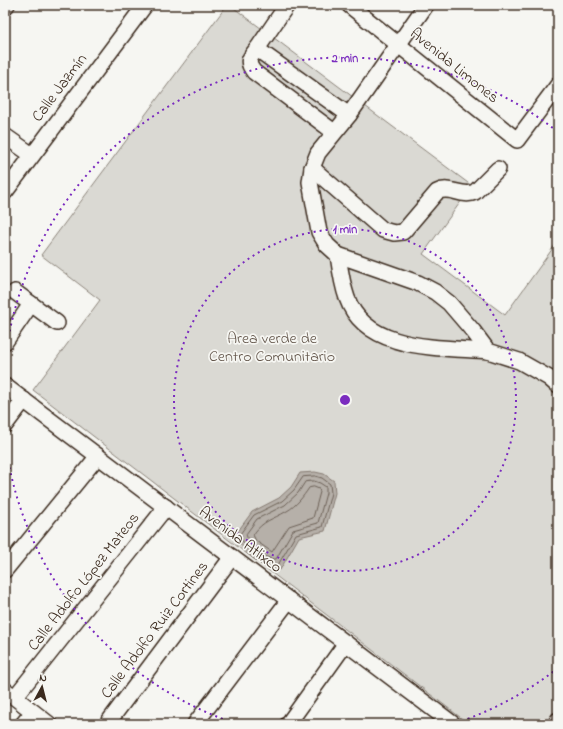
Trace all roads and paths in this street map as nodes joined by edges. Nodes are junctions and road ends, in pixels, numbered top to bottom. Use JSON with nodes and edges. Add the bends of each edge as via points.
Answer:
{"nodes":[{"id":1,"x":144,"y":5,"type":"edge"},
{"id":2,"x":287,"y":5,"type":"edge"},
{"id":3,"x":349,"y":5,"type":"edge"},
{"id":4,"x":426,"y":5,"type":"edge"},
{"id":5,"x":398,"y":44,"type":"junction"},
{"id":6,"x":257,"y":49,"type":"junction"},
{"id":7,"x":558,"y":84,"type":"edge"},
{"id":8,"x":349,"y":115,"type":"junction"},
{"id":9,"x":334,"y":132,"type":"junction"},
{"id":10,"x":5,"y":136,"type":"edge"},
{"id":11,"x":32,"y":155,"type":"junction"},
{"id":12,"x":312,"y":168,"type":"junction"},
{"id":13,"x":498,"y":168,"type":"dead end"},
{"id":14,"x":5,"y":192,"type":"edge"},
{"id":15,"x":338,"y":255,"type":"junction"},
{"id":16,"x":15,"y":292,"type":"dead end"},
{"id":17,"x":31,"y":304,"type":"junction"},
{"id":18,"x":57,"y":323,"type":"dead end"},
{"id":19,"x":5,"y":342,"type":"edge"},
{"id":20,"x":488,"y":351,"type":"junction"},
{"id":21,"x":5,"y":386,"type":"edge"},
{"id":22,"x":558,"y":386,"type":"edge"},
{"id":23,"x":24,"y":400,"type":"junction"},
{"id":24,"x":5,"y":425,"type":"edge"},
{"id":25,"x":98,"y":456,"type":"junction"},
{"id":26,"x":166,"y":507,"type":"junction"},
{"id":27,"x":232,"y":557,"type":"junction"},
{"id":28,"x":5,"y":570,"type":"edge"},
{"id":29,"x":289,"y":600,"type":"junction"},
{"id":30,"x":346,"y":643,"type":"junction"},
{"id":31,"x":10,"y":693,"type":"edge"},
{"id":32,"x":33,"y":712,"type":"junction"},
{"id":33,"x":558,"y":720,"type":"edge"},
{"id":34,"x":23,"y":724,"type":"edge"},
{"id":35,"x":49,"y":724,"type":"edge"},
{"id":36,"x":107,"y":724,"type":"edge"},
{"id":37,"x":194,"y":724,"type":"edge"},
{"id":38,"x":288,"y":724,"type":"edge"},
{"id":39,"x":453,"y":724,"type":"edge"},
{"id":40,"x":556,"y":724,"type":"edge"}],
"edges":[{"from":1,"to":11,"type":"street","name":"Calle Jazmín"},
{"from":2,"to":6,"type":"street"},
{"from":3,"to":5,"type":"street","name":"Avenida Limones"},
{"from":4,"to":5,"type":"street"},
{"from":5,"to":7,"type":"street","name":"Avenida Limones","via":[[517,140]]},
{"from":5,"to":8,"type":"street"},
{"from":6,"to":8,"type":"street"},
{"from":6,"to":9,"type":"street","via":[[249,59],[249,65],[254,72]]},
{"from":8,"to":9,"type":"street"},
{"from":9,"to":12,"type":"street","via":[[318,153]]},
{"from":10,"to":11,"type":"street"},
{"from":11,"to":14,"type":"street","name":"Calle Jazmín"},
{"from":12,"to":13,"type":"street","via":[[383,230],[394,233],[403,232],[437,192],[450,190],[470,194]]},
{"from":12,"to":15,"type":"street","via":[[310,182],[319,232],[327,245]]},
{"from":15,"to":20,"type":"street","via":[[418,282],[435,292],[449,303]]},
{"from":15,"to":20,"type":"street","via":[[347,298],[357,316],[370,330],[400,342]]},
{"from":16,"to":17,"type":"street"},
{"from":17,"to":18,"type":"street"},
{"from":17,"to":19,"type":"street"},
{"from":20,"to":22,"type":"street","via":[[518,361],[549,378]]},
{"from":21,"to":23,"type":"street","name":"Avenida Atlixco"},
{"from":23,"to":24,"type":"street"},
{"from":23,"to":25,"type":"street","name":"Avenida Atlixco"},
{"from":25,"to":26,"type":"street","name":"Avenida Atlixco"},
{"from":25,"to":28,"type":"street"},
{"from":26,"to":27,"type":"street","name":"Avenida Atlixco"},
{"from":26,"to":31,"type":"street","name":"Calle Adolfo López Mateos"},
{"from":27,"to":29,"type":"street","name":"Avenida Atlixco"},
{"from":27,"to":36,"type":"street","name":"Calle Adolfo Ruiz Cortines"},
{"from":29,"to":30,"type":"street","name":"Avenida Atlixco"},
{"from":29,"to":37,"type":"street"},
{"from":30,"to":38,"type":"street"},
{"from":30,"to":39,"type":"street","name":"Avenida Atlixco"},
{"from":31,"to":32,"type":"street"},
{"from":32,"to":34,"type":"street"},
{"from":32,"to":35,"type":"street"},
{"from":33,"to":40,"type":"street"}]}
